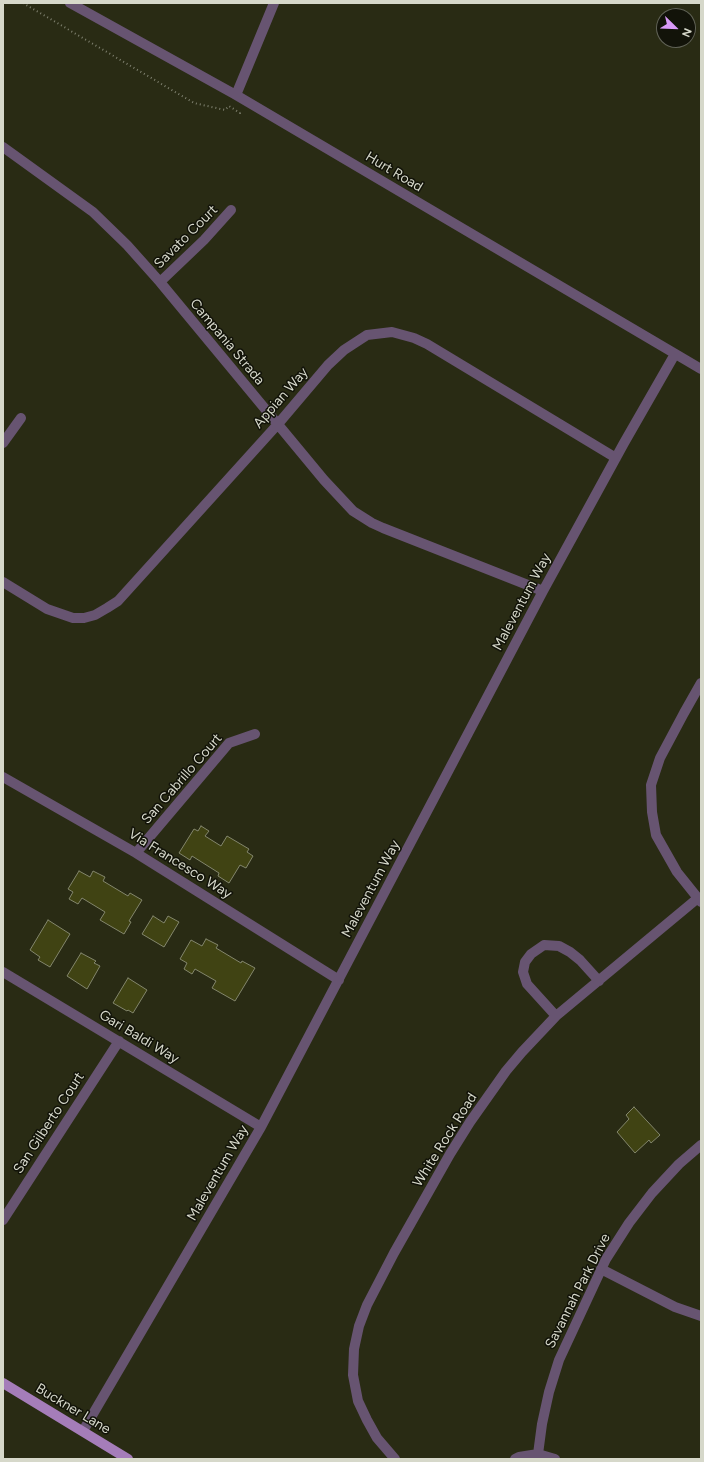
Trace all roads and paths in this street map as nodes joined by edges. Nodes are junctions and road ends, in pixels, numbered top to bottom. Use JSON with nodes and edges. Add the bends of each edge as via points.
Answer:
{"nodes":[{"id":1,"x":22,"y":3,"type":"edge"},
{"id":2,"x":70,"y":3,"type":"edge"},
{"id":3,"x":274,"y":3,"type":"edge"},
{"id":4,"x":236,"y":95,"type":"junction"},
{"id":5,"x":246,"y":102,"type":"junction"},
{"id":6,"x":3,"y":147,"type":"edge"},
{"id":7,"x":231,"y":210,"type":"dead end"},
{"id":8,"x":160,"y":282,"type":"junction"},
{"id":9,"x":675,"y":354,"type":"junction"},
{"id":10,"x":701,"y":370,"type":"edge"},
{"id":11,"x":21,"y":418,"type":"dead end"},
{"id":12,"x":278,"y":424,"type":"junction"},
{"id":13,"x":3,"y":443,"type":"edge"},
{"id":14,"x":616,"y":458,"type":"junction"},
{"id":15,"x":3,"y":582,"type":"edge"},
{"id":16,"x":542,"y":591,"type":"junction"},
{"id":17,"x":701,"y":683,"type":"edge"},
{"id":18,"x":255,"y":734,"type":"dead end"},
{"id":19,"x":3,"y":777,"type":"edge"},
{"id":20,"x":136,"y":853,"type":"junction"},
{"id":21,"x":699,"y":900,"type":"edge"},
{"id":22,"x":3,"y":972,"type":"edge"},
{"id":23,"x":339,"y":980,"type":"junction"},
{"id":24,"x":599,"y":980,"type":"junction"},
{"id":25,"x":556,"y":1016,"type":"junction"},
{"id":26,"x":119,"y":1041,"type":"junction"},
{"id":27,"x":261,"y":1127,"type":"junction"},
{"id":28,"x":701,"y":1145,"type":"edge"},
{"id":29,"x":3,"y":1220,"type":"edge"},
{"id":30,"x":601,"y":1269,"type":"junction"},
{"id":31,"x":701,"y":1316,"type":"edge"},
{"id":32,"x":3,"y":1383,"type":"edge"},
{"id":33,"x":83,"y":1431,"type":"junction"},
{"id":34,"x":538,"y":1454,"type":"junction"},
{"id":35,"x":128,"y":1459,"type":"edge"},
{"id":36,"x":395,"y":1459,"type":"edge"},
{"id":37,"x":515,"y":1459,"type":"edge"},
{"id":38,"x":555,"y":1459,"type":"edge"}],
"edges":[{"from":1,"to":5,"type":"path","via":[[194,103],[225,110],[229,106],[240,113]]},
{"from":2,"to":4,"type":"street","name":"Hurt Road"},
{"from":3,"to":4,"type":"street"},
{"from":4,"to":5,"type":"street","name":"Hurt Road"},
{"from":5,"to":9,"type":"street","name":"Hurt Road"},
{"from":6,"to":8,"type":"street","name":"Campania Strada","via":[[94,212]]},
{"from":7,"to":8,"type":"street","name":"Savato Court"},
{"from":8,"to":12,"type":"street","name":"Campania Strada"},
{"from":9,"to":10,"type":"street","name":"Hurt Road"},
{"from":9,"to":14,"type":"street","name":"Maleventum Way"},
{"from":11,"to":13,"type":"street"},
{"from":12,"to":14,"type":"street","name":"Appian Way","via":[[344,350],[367,335],[392,332],[427,344]]},
{"from":12,"to":15,"type":"street","name":"Appian Way","via":[[118,600],[95,615],[73,618],[46,609]]},
{"from":12,"to":16,"type":"street","name":"Campania Strada","via":[[345,504],[362,517],[383,528]]},
{"from":14,"to":16,"type":"street","name":"Maleventum Way"},
{"from":16,"to":23,"type":"street","name":"Maleventum Way"},
{"from":17,"to":21,"type":"street","via":[[660,758],[651,785],[656,835],[677,872]]},
{"from":18,"to":20,"type":"street","name":"San Cabrillo Court","via":[[229,742]]},
{"from":19,"to":20,"type":"street","name":"Via Francesco Way"},
{"from":20,"to":23,"type":"street","name":"Via Francesco Way"},
{"from":21,"to":24,"type":"street","name":"White Rock Road"},
{"from":22,"to":26,"type":"street","name":"Gari Baldi Way"},
{"from":23,"to":27,"type":"street","name":"Maleventum Way"},
{"from":24,"to":25,"type":"street","name":"White Rock Road"},
{"from":24,"to":25,"type":"street","via":[[580,960],[559,946],[544,945],[531,954],[525,962],[523,972],[527,984]]},
{"from":25,"to":36,"type":"street","name":"White Rock Road","via":[[506,1071],[470,1122],[424,1199],[367,1305],[359,1326],[354,1350],[353,1376],[358,1401],[377,1438]]},
{"from":26,"to":27,"type":"street","name":"Gari Baldi Way"},
{"from":26,"to":29,"type":"street","name":"San Gilberto Court"},
{"from":27,"to":33,"type":"street","name":"Maleventum Way"},
{"from":28,"to":30,"type":"street","name":"Savannah Park Drive","via":[[652,1193],[629,1223]]},
{"from":30,"to":31,"type":"street","via":[[675,1307]]},
{"from":30,"to":34,"type":"street","name":"Savannah Park Drive","via":[[559,1360],[549,1392]]},
{"from":32,"to":33,"type":"main road","name":"Buckner Lane"},
{"from":33,"to":35,"type":"main road","name":"Buckner Lane"},
{"from":34,"to":37,"type":"street"},
{"from":34,"to":38,"type":"street"}]}
